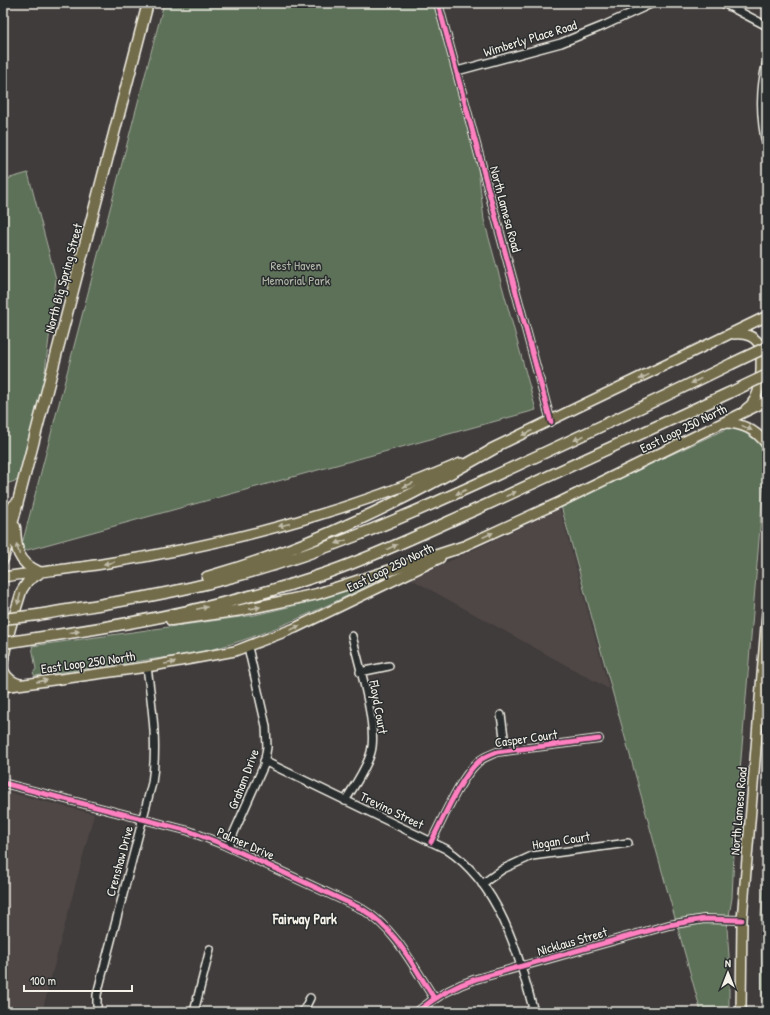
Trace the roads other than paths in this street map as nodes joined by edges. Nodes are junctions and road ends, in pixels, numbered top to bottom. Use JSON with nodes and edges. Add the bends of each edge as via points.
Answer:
{"nodes":[{"id":1,"x":148,"y":3,"type":"edge"},
{"id":2,"x":438,"y":3,"type":"edge"},
{"id":3,"x":653,"y":3,"type":"edge"},
{"id":4,"x":723,"y":3,"type":"edge"},
{"id":5,"x":767,"y":26,"type":"edge"},
{"id":6,"x":767,"y":62,"type":"edge"},
{"id":7,"x":457,"y":71,"type":"junction"},
{"id":8,"x":767,"y":148,"type":"edge"},
{"id":9,"x":767,"y":310,"type":"edge"},
{"id":10,"x":764,"y":318,"type":"edge"},
{"id":11,"x":730,"y":335,"type":"junction"},
{"id":12,"x":767,"y":347,"type":"edge"},
{"id":13,"x":767,"y":375,"type":"edge"},
{"id":14,"x":767,"y":401,"type":"edge"},
{"id":15,"x":551,"y":422,"type":"junction"},
{"id":16,"x":720,"y":423,"type":"junction"},
{"id":17,"x":767,"y":445,"type":"edge"},
{"id":18,"x":497,"y":447,"type":"junction"},
{"id":19,"x":19,"y":498,"type":"junction"},
{"id":20,"x":14,"y":516,"type":"junction"},
{"id":21,"x":3,"y":522,"type":"edge"},
{"id":22,"x":462,"y":547,"type":"junction"},
{"id":23,"x":3,"y":559,"type":"edge"},
{"id":24,"x":41,"y":572,"type":"junction"},
{"id":25,"x":3,"y":576,"type":"edge"},
{"id":26,"x":116,"y":602,"type":"junction"},
{"id":27,"x":767,"y":613,"type":"edge"},
{"id":28,"x":3,"y":619,"type":"edge"},
{"id":29,"x":105,"y":628,"type":"junction"},
{"id":30,"x":352,"y":636,"type":"dead end"},
{"id":31,"x":3,"y":642,"type":"edge"},
{"id":32,"x":248,"y":647,"type":"junction"},
{"id":33,"x":389,"y":666,"type":"dead end"},
{"id":34,"x":147,"y":667,"type":"junction"},
{"id":35,"x":360,"y":672,"type":"junction"},
{"id":36,"x":21,"y":684,"type":"junction"},
{"id":37,"x":4,"y":687,"type":"edge"},
{"id":38,"x":501,"y":715,"type":"dead end"},
{"id":39,"x":600,"y":739,"type":"dead end"},
{"id":40,"x":506,"y":751,"type":"junction"},
{"id":41,"x":264,"y":761,"type":"junction"},
{"id":42,"x":3,"y":783,"type":"edge"},
{"id":43,"x":345,"y":801,"type":"junction"},
{"id":44,"x":143,"y":819,"type":"junction"},
{"id":45,"x":431,"y":842,"type":"junction"},
{"id":46,"x":628,"y":843,"type":"dead end"},
{"id":47,"x":228,"y":846,"type":"junction"},
{"id":48,"x":482,"y":884,"type":"junction"},
{"id":49,"x":742,"y":920,"type":"junction"},
{"id":50,"x":210,"y":949,"type":"dead end"},
{"id":51,"x":522,"y":966,"type":"junction"},
{"id":52,"x":310,"y":998,"type":"dead end"},
{"id":53,"x":434,"y":998,"type":"junction"},
{"id":54,"x":97,"y":1012,"type":"edge"},
{"id":55,"x":194,"y":1012,"type":"edge"},
{"id":56,"x":303,"y":1012,"type":"edge"},
{"id":57,"x":417,"y":1012,"type":"edge"},
{"id":58,"x":534,"y":1012,"type":"edge"},
{"id":59,"x":742,"y":1012,"type":"edge"}],
"edges":[{"from":1,"to":19,"type":"highway","name":"North Big Spring Street"},
{"from":2,"to":7,"type":"street","name":"North Lamesa Road"},
{"from":3,"to":7,"type":"street","name":"Wimberly Place Road","via":[[561,43]]},
{"from":4,"to":5,"type":"street"},
{"from":6,"to":8,"type":"street","via":[[761,96]]},
{"from":7,"to":15,"type":"street","name":"North Lamesa Road"},
{"from":9,"to":10,"type":"main road"},
{"from":10,"to":11,"type":"main road"},
{"from":11,"to":15,"type":"main road","one_way":true},
{"from":11,"to":16,"type":"main road","via":[[741,333],[753,337],[761,347],[758,391],[755,400],[749,406]]},
{"from":12,"to":26,"type":"highway","one_way":true,"bridge":true,"via":[[614,422],[441,501],[348,540],[225,579]]},
{"from":29,"to":13,"type":"highway","one_way":true,"bridge":true,"via":[[237,599],[327,573],[374,555],[600,454]]},
{"from":14,"to":16,"type":"main road","name":"East Loop 250 North"},
{"from":15,"to":18,"type":"main road","one_way":true},
{"from":16,"to":17,"type":"main road","one_way":true,"via":[[732,423],[748,428],[760,435]]},
{"from":22,"to":16,"type":"main road","name":"East Loop 250 North","one_way":true},
{"from":18,"to":24,"type":"main road","one_way":true,"via":[[398,489],[299,521],[150,556]]},
{"from":18,"to":26,"type":"highway","via":[[412,495],[306,543],[225,572]]},
{"from":19,"to":20,"type":"highway","name":"North Big Spring Street"},
{"from":19,"to":21,"type":"highway"},
{"from":20,"to":23,"type":"highway","name":"North Big Spring Street"},
{"from":24,"to":20,"type":"highway","one_way":true,"via":[[27,567],[20,557]]},
{"from":29,"to":22,"type":"highway","one_way":true,"via":[[217,614],[291,600]]},
{"from":32,"to":22,"type":"main road","name":"East Loop 250 North","one_way":true,"via":[[295,628]]},
{"from":24,"to":25,"type":"main road"},
{"from":24,"to":36,"type":"main road","one_way":true,"via":[[31,578],[22,590],[3,662],[7,676],[13,682]]},
{"from":26,"to":28,"type":"highway","bridge":true},
{"from":27,"to":49,"type":"main road","name":"North Lamesa Road"},
{"from":31,"to":29,"type":"highway","one_way":true,"bridge":true},
{"from":30,"to":35,"type":"street","name":"Floyd Court"},
{"from":34,"to":32,"type":"main road","name":"East Loop 250 North","one_way":true,"via":[[198,659]]},
{"from":32,"to":41,"type":"street","name":"Graham Drive","via":[[267,730]]},
{"from":33,"to":35,"type":"street"},
{"from":36,"to":34,"type":"main road","name":"East Loop 250 North","one_way":true},
{"from":34,"to":44,"type":"street","name":"Crenshaw Drive","via":[[156,758]]},
{"from":35,"to":43,"type":"street","name":"Floyd Court","via":[[373,726],[373,744],[370,756]]},
{"from":36,"to":37,"type":"main road","name":"East Loop 250 North"},
{"from":38,"to":40,"type":"street"},
{"from":39,"to":40,"type":"street","name":"Casper Court"},
{"from":40,"to":45,"type":"street","name":"Casper Court","via":[[483,758],[469,771]]},
{"from":41,"to":43,"type":"street","name":"Trevino Street"},
{"from":41,"to":47,"type":"street","name":"Graham Drive"},
{"from":42,"to":44,"type":"street","name":"Palmer Drive"},
{"from":43,"to":45,"type":"street","name":"Trevino Street"},
{"from":44,"to":47,"type":"street","name":"Palmer Drive","via":[[182,829]]},
{"from":44,"to":54,"type":"street","name":"Crenshaw Drive","via":[[97,995]]},
{"from":45,"to":48,"type":"street","name":"Trevino Street","via":[[459,857]]},
{"from":46,"to":48,"type":"street","name":"Hogan Court","via":[[532,856],[502,870]]},
{"from":47,"to":53,"type":"street","name":"Palmer Drive","via":[[362,909],[376,919],[391,933]]},
{"from":48,"to":51,"type":"street","name":"Trevino Street","via":[[508,928]]},
{"from":49,"to":51,"type":"street","name":"Nicklaus Street","via":[[704,919],[669,925]]},
{"from":49,"to":59,"type":"main road","name":"North Lamesa Road"},
{"from":50,"to":55,"type":"street"},
{"from":51,"to":53,"type":"street","name":"Nicklaus Street","via":[[462,983]]},
{"from":51,"to":58,"type":"street","name":"Trevino Street"},
{"from":52,"to":56,"type":"street"},
{"from":53,"to":57,"type":"street","name":"Nicklaus Street"}]}
